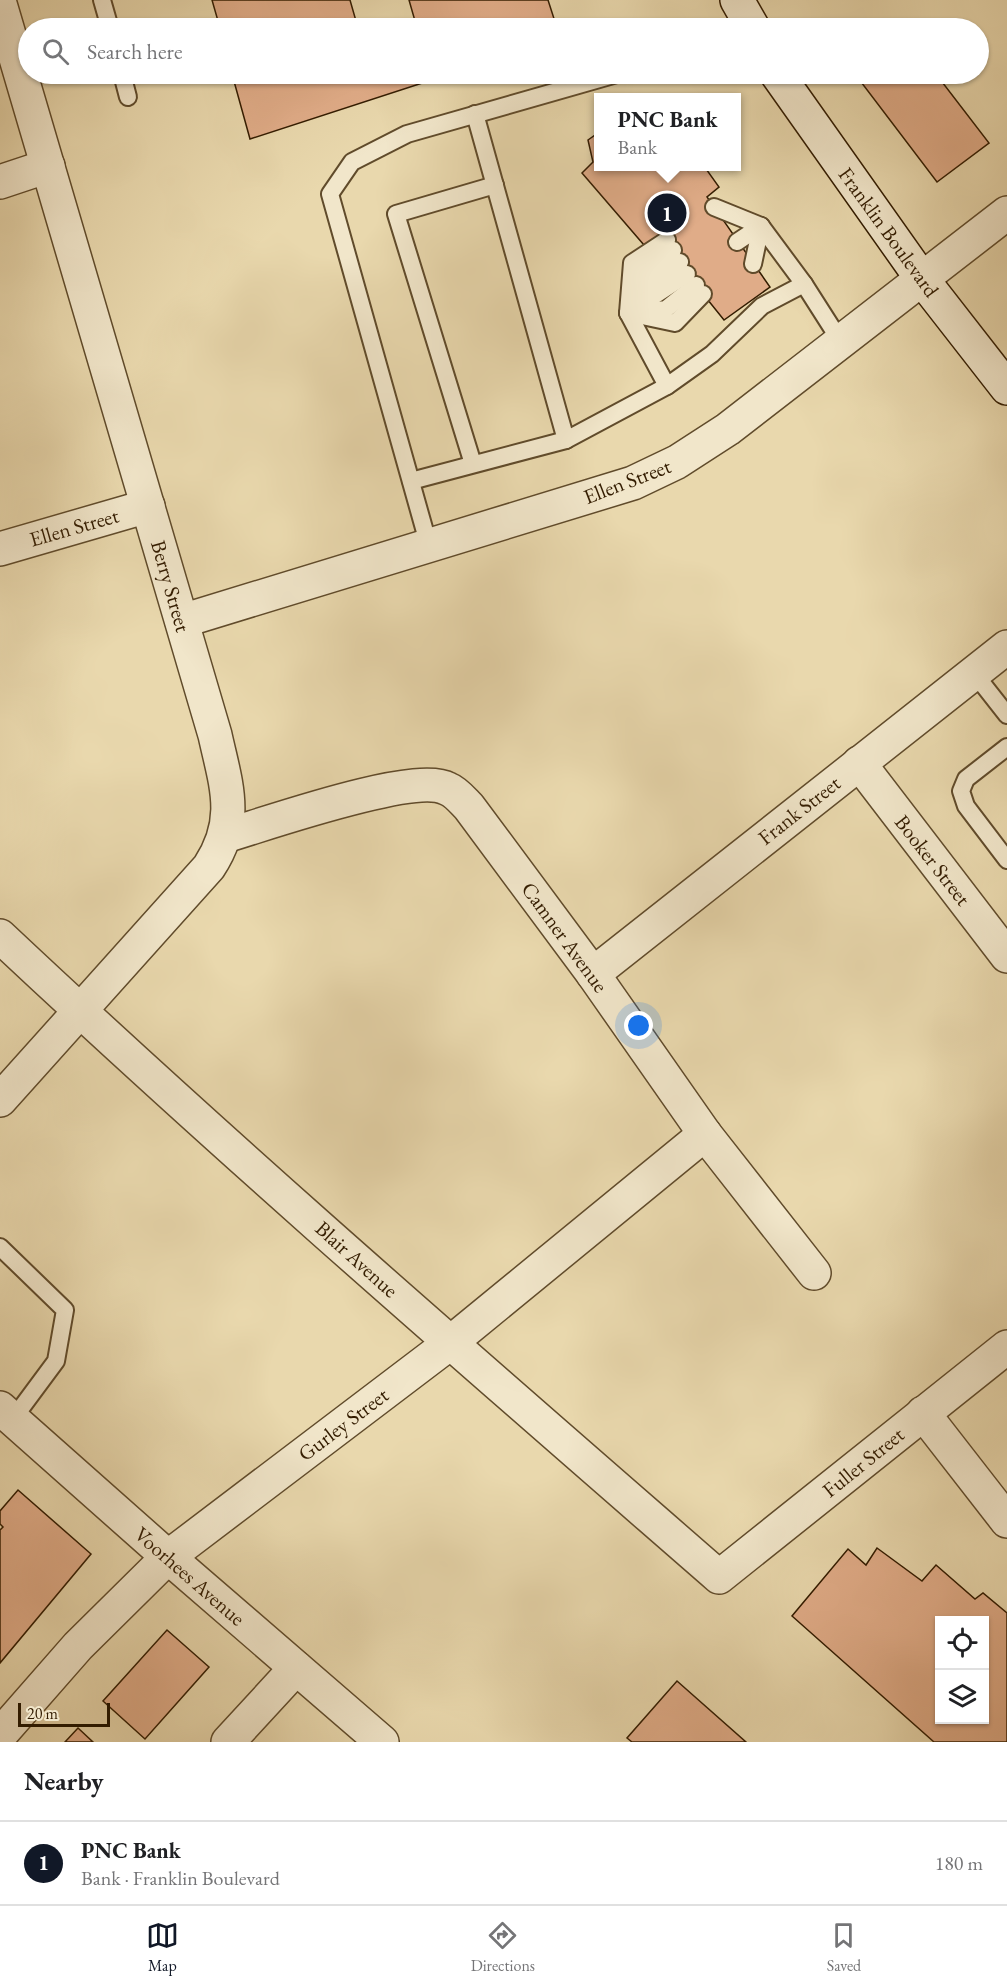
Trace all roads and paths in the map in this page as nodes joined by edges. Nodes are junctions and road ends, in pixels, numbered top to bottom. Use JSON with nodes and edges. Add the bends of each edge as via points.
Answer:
{"nodes":[{"id":1,"x":102,"y":0,"type":"edge"},
{"id":2,"x":737,"y":0,"type":"edge"},
{"id":3,"x":0,"y":4,"type":"edge"},
{"id":4,"x":107,"y":18,"type":"edge"},
{"id":5,"x":747,"y":18,"type":"edge"},
{"id":6,"x":18,"y":65,"type":"edge"},
{"id":7,"x":24,"y":84,"type":"edge"},
{"id":8,"x":125,"y":84,"type":"edge"},
{"id":9,"x":582,"y":84,"type":"edge"},
{"id":10,"x":784,"y":84,"type":"edge"},
{"id":11,"x":128,"y":97,"type":"dead end"},
{"id":12,"x":475,"y":114,"type":"junction"},
{"id":13,"x":48,"y":166,"type":"junction"},
{"id":14,"x":0,"y":182,"type":"edge"},
{"id":15,"x":495,"y":185,"type":"junction"},
{"id":16,"x":1007,"y":213,"type":"edge"},
{"id":17,"x":761,"y":226,"type":"junction"},
{"id":18,"x":733,"y":236,"type":"junction"},
{"id":19,"x":684,"y":268,"type":"junction"},
{"id":20,"x":922,"y":279,"type":"junction"},
{"id":21,"x":804,"y":284,"type":"junction"},
{"id":22,"x":628,"y":313,"type":"junction"},
{"id":23,"x":841,"y":342,"type":"junction"},
{"id":24,"x":667,"y":386,"type":"junction"},
{"id":25,"x":1007,"y":388,"type":"edge"},
{"id":26,"x":566,"y":440,"type":"junction"},
{"id":27,"x":473,"y":464,"type":"junction"},
{"id":28,"x":411,"y":481,"type":"junction"},
{"id":29,"x":147,"y":506,"type":"junction"},
{"id":30,"x":429,"y":546,"type":"junction"},
{"id":31,"x":0,"y":549,"type":"edge"},
{"id":32,"x":182,"y":621,"type":"junction"},
{"id":33,"x":1007,"y":647,"type":"edge"},
{"id":34,"x":974,"y":673,"type":"junction"},
{"id":35,"x":1007,"y":716,"type":"edge"},
{"id":36,"x":1007,"y":747,"type":"edge"},
{"id":37,"x":859,"y":763,"type":"junction"},
{"id":38,"x":225,"y":836,"type":"junction"},
{"id":39,"x":1007,"y":860,"type":"edge"},
{"id":40,"x":0,"y":936,"type":"edge"},
{"id":41,"x":1007,"y":956,"type":"edge"},
{"id":42,"x":592,"y":974,"type":"junction"},
{"id":43,"x":80,"y":1011,"type":"junction"},
{"id":44,"x":0,"y":1098,"type":"edge"},
{"id":45,"x":705,"y":1134,"type":"junction"},
{"id":46,"x":0,"y":1247,"type":"edge"},
{"id":47,"x":814,"y":1274,"type":"dead end"},
{"id":48,"x":450,"y":1343,"type":"junction"},
{"id":49,"x":1007,"y":1347,"type":"edge"},
{"id":50,"x":923,"y":1413,"type":"junction"},
{"id":51,"x":7,"y":1414,"type":"edge"},
{"id":52,"x":1007,"y":1521,"type":"edge"},
{"id":53,"x":168,"y":1557,"type":"junction"},
{"id":54,"x":719,"y":1576,"type":"joint"},
{"id":55,"x":296,"y":1668,"type":"junction"},
{"id":56,"x":0,"y":1735,"type":"edge"},
{"id":57,"x":228,"y":1742,"type":"edge"},
{"id":58,"x":382,"y":1742,"type":"edge"}],
"edges":[{"from":1,"to":4,"type":"lane"},
{"from":2,"to":5,"type":"street"},
{"from":3,"to":6,"type":"street","name":"Berry Street"},
{"from":7,"to":13,"type":"street","name":"Berry Street"},
{"from":8,"to":11,"type":"lane"},
{"from":9,"to":12,"type":"lane"},
{"from":10,"to":20,"type":"street","name":"Franklin Boulevard"},
{"from":12,"to":15,"type":"lane"},
{"from":12,"to":28,"type":"lane","via":[[407,134],[352,162],[330,194]]},
{"from":13,"to":14,"type":"street"},
{"from":13,"to":29,"type":"street","name":"Berry Street"},
{"from":15,"to":26,"type":"lane"},
{"from":15,"to":27,"type":"lane","via":[[396,214]]},
{"from":16,"to":20,"type":"street","name":"Ellen Street"},
{"from":17,"to":18,"type":"lane"},
{"from":17,"to":18,"type":"lane"},
{"from":17,"to":18,"type":"lane"},
{"from":17,"to":21,"type":"lane"},
{"from":19,"to":22,"type":"lane"},
{"from":19,"to":22,"type":"lane","via":[[632,263]]},
{"from":19,"to":22,"type":"lane","via":[[675,323]]},
{"from":20,"to":23,"type":"street","name":"Ellen Street"},
{"from":20,"to":25,"type":"street","name":"Franklin Boulevard"},
{"from":21,"to":23,"type":"lane"},
{"from":21,"to":24,"type":"lane","via":[[762,306],[712,354]]},
{"from":22,"to":24,"type":"lane"},
{"from":23,"to":30,"type":"street","name":"Ellen Street","via":[[728,429],[677,462],[633,483]]},
{"from":24,"to":26,"type":"lane"},
{"from":26,"to":27,"type":"lane"},
{"from":27,"to":28,"type":"lane"},
{"from":28,"to":30,"type":"lane"},
{"from":29,"to":31,"type":"street","name":"Ellen Street"},
{"from":29,"to":32,"type":"street","name":"Berry Street"},
{"from":30,"to":32,"type":"street","name":"Ellen Street"},
{"from":32,"to":38,"type":"street","name":"Berry Street","via":[[229,798]]},
{"from":33,"to":34,"type":"street","name":"Frank Street"},
{"from":34,"to":35,"type":"lane"},
{"from":34,"to":37,"type":"street","name":"Frank Street"},
{"from":36,"to":39,"type":"lane","via":[[966,780],[961,791],[966,806]]},
{"from":37,"to":41,"type":"street","name":"Booker Street"},
{"from":37,"to":42,"type":"street","name":"Frank Street"},
{"from":38,"to":42,"type":"street","name":"Camner Avenue","via":[[389,789],[434,785],[448,789],[469,807]]},
{"from":38,"to":43,"type":"street","name":"Berry Street","via":[[209,867]]},
{"from":40,"to":43,"type":"street","name":"Blair Avenue"},
{"from":42,"to":45,"type":"street","name":"Camner Avenue"},
{"from":43,"to":44,"type":"street","name":"Berry Street"},
{"from":43,"to":48,"type":"street","name":"Blair Avenue"},
{"from":45,"to":47,"type":"street","name":"Camner Avenue"},
{"from":45,"to":48,"type":"street","name":"Gurley Street"},
{"from":46,"to":51,"type":"lane","via":[[65,1310],[57,1361]]},
{"from":48,"to":53,"type":"street","name":"Gurley Street"},
{"from":48,"to":54,"type":"street","name":"Blair Avenue"},
{"from":49,"to":50,"type":"street","name":"Fuller Street"},
{"from":50,"to":52,"type":"street"},
{"from":50,"to":54,"type":"street","name":"Fuller Street"},
{"from":51,"to":53,"type":"street","name":"Voorhees Avenue"},
{"from":53,"to":55,"type":"street","name":"Voorhees Avenue"},
{"from":53,"to":56,"type":"street","name":"Gurley Street","via":[[78,1646]]},
{"from":55,"to":57,"type":"street"},
{"from":55,"to":58,"type":"street","name":"Voorhees Avenue"}]}
